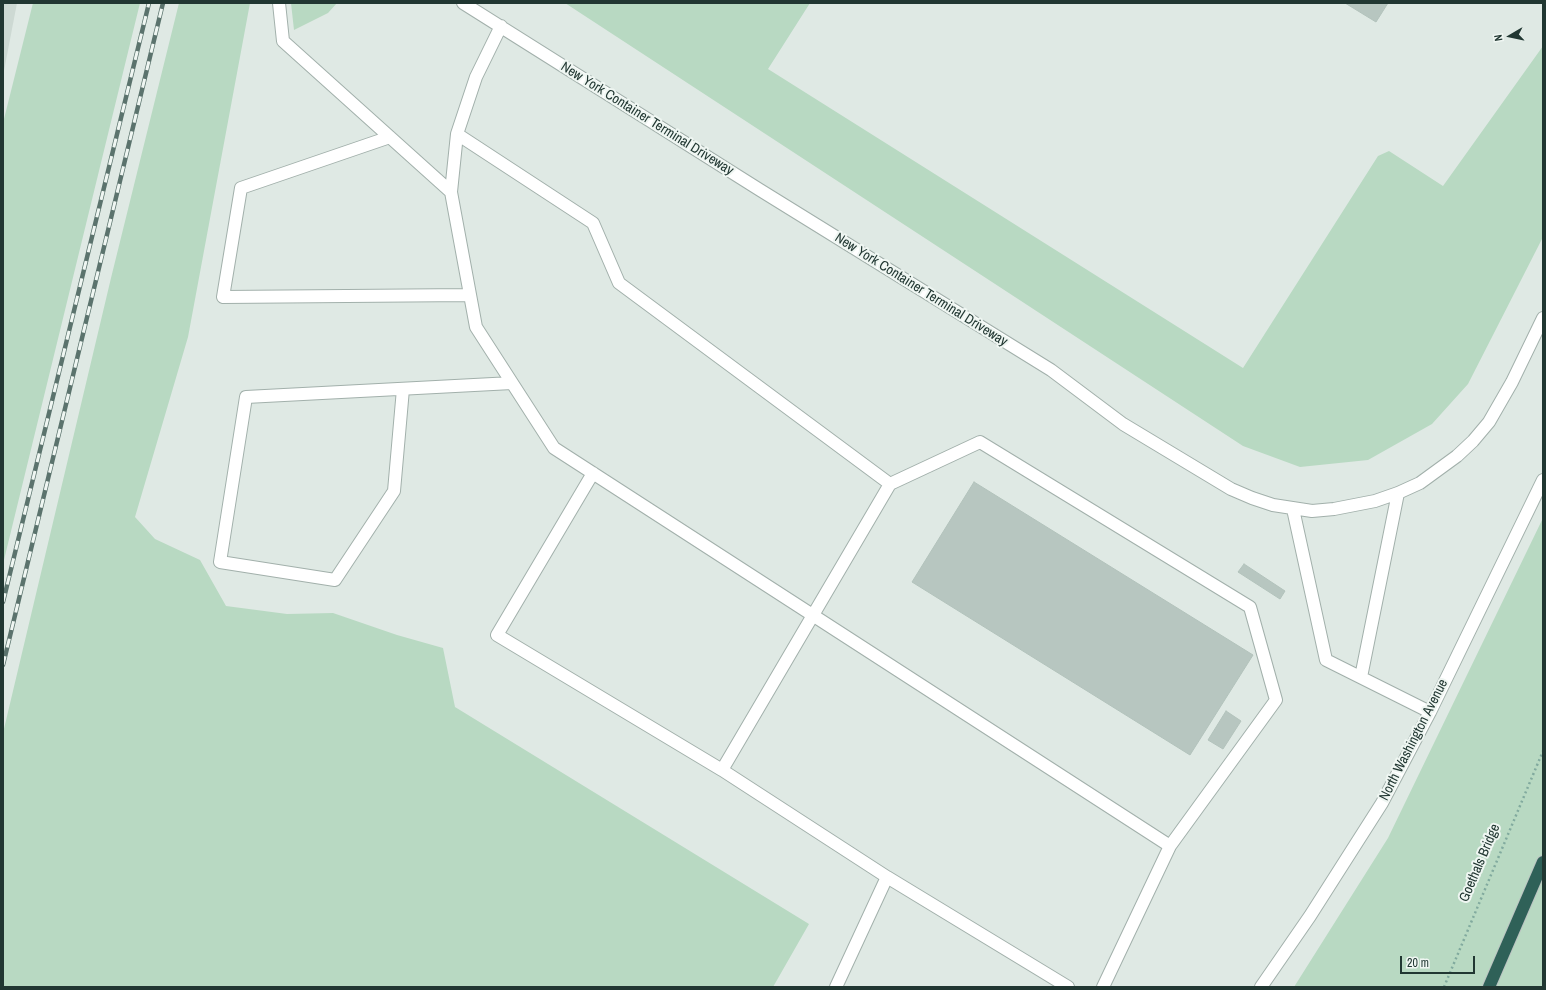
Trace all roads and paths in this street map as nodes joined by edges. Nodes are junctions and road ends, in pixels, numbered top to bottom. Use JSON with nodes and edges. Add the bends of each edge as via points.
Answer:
{"nodes":[{"id":1,"x":279,"y":3,"type":"edge"},
{"id":2,"x":463,"y":3,"type":"edge"},
{"id":3,"x":501,"y":26,"type":"junction"},
{"id":4,"x":457,"y":134,"type":"junction"},
{"id":5,"x":390,"y":137,"type":"junction"},
{"id":6,"x":451,"y":192,"type":"junction"},
{"id":7,"x":470,"y":295,"type":"junction"},
{"id":8,"x":1543,"y":318,"type":"edge"},
{"id":9,"x":512,"y":383,"type":"junction"},
{"id":10,"x":403,"y":389,"type":"junction"},
{"id":11,"x":593,"y":473,"type":"junction"},
{"id":12,"x":1543,"y":480,"type":"edge"},
{"id":13,"x":890,"y":484,"type":"junction"},
{"id":14,"x":1398,"y":493,"type":"junction"},
{"id":15,"x":1293,"y":508,"type":"junction"},
{"id":16,"x":814,"y":616,"type":"junction"},
{"id":17,"x":1361,"y":678,"type":"junction"},
{"id":18,"x":1430,"y":712,"type":"junction"},
{"id":19,"x":1543,"y":751,"type":"edge"},
{"id":20,"x":722,"y":770,"type":"junction"},
{"id":21,"x":1170,"y":846,"type":"junction"},
{"id":22,"x":1543,"y":862,"type":"edge"},
{"id":23,"x":887,"y":877,"type":"junction"},
{"id":24,"x":836,"y":987,"type":"edge"},
{"id":25,"x":1068,"y":987,"type":"edge"},
{"id":26,"x":1103,"y":987,"type":"edge"},
{"id":27,"x":1261,"y":987,"type":"edge"},
{"id":28,"x":1444,"y":987,"type":"edge"},
{"id":29,"x":1489,"y":987,"type":"edge"}],
"edges":[{"from":1,"to":5,"type":"street","via":[[283,41]]},
{"from":2,"to":3,"type":"street","name":"New York Container Terminal Driveway"},
{"from":3,"to":4,"type":"street","via":[[476,77]]},
{"from":3,"to":15,"type":"street","name":"New York Container Terminal Driveway","via":[[1051,370],[1123,424],[1209,477],[1231,490],[1252,498]]},
{"from":4,"to":6,"type":"street"},
{"from":4,"to":13,"type":"street","via":[[593,223],[619,283]]},
{"from":5,"to":6,"type":"street"},
{"from":5,"to":7,"type":"street","via":[[241,188],[223,297]]},
{"from":6,"to":7,"type":"street"},
{"from":7,"to":9,"type":"street","via":[[476,327]]},
{"from":8,"to":14,"type":"street","name":"New York Container Terminal Driveway","via":[[1489,422],[1439,470],[1420,483]]},
{"from":9,"to":10,"type":"street"},
{"from":9,"to":11,"type":"street","via":[[554,448]]},
{"from":10,"to":10,"type":"street","via":[[246,397],[220,562],[335,580],[394,491]]},
{"from":11,"to":16,"type":"street"},
{"from":11,"to":20,"type":"street","via":[[497,635]]},
{"from":12,"to":18,"type":"street","name":"North Washington Avenue"},
{"from":13,"to":16,"type":"street"},
{"from":13,"to":21,"type":"street","via":[[980,442],[1250,606],[1276,700]]},
{"from":14,"to":15,"type":"street","name":"New York Container Terminal Driveway","via":[[1334,510],[1312,511]]},
{"from":14,"to":17,"type":"street"},
{"from":15,"to":17,"type":"street","via":[[1326,660]]},
{"from":16,"to":20,"type":"street"},
{"from":16,"to":21,"type":"street"},
{"from":17,"to":18,"type":"street"},
{"from":18,"to":27,"type":"street","name":"North Washington Avenue","via":[[1382,803]]},
{"from":19,"to":28,"type":"path","name":"Goethals Bridge"},
{"from":20,"to":23,"type":"street"},
{"from":21,"to":26,"type":"street"},
{"from":22,"to":29,"type":"highway"},
{"from":23,"to":24,"type":"street"},
{"from":23,"to":25,"type":"street"}]}
